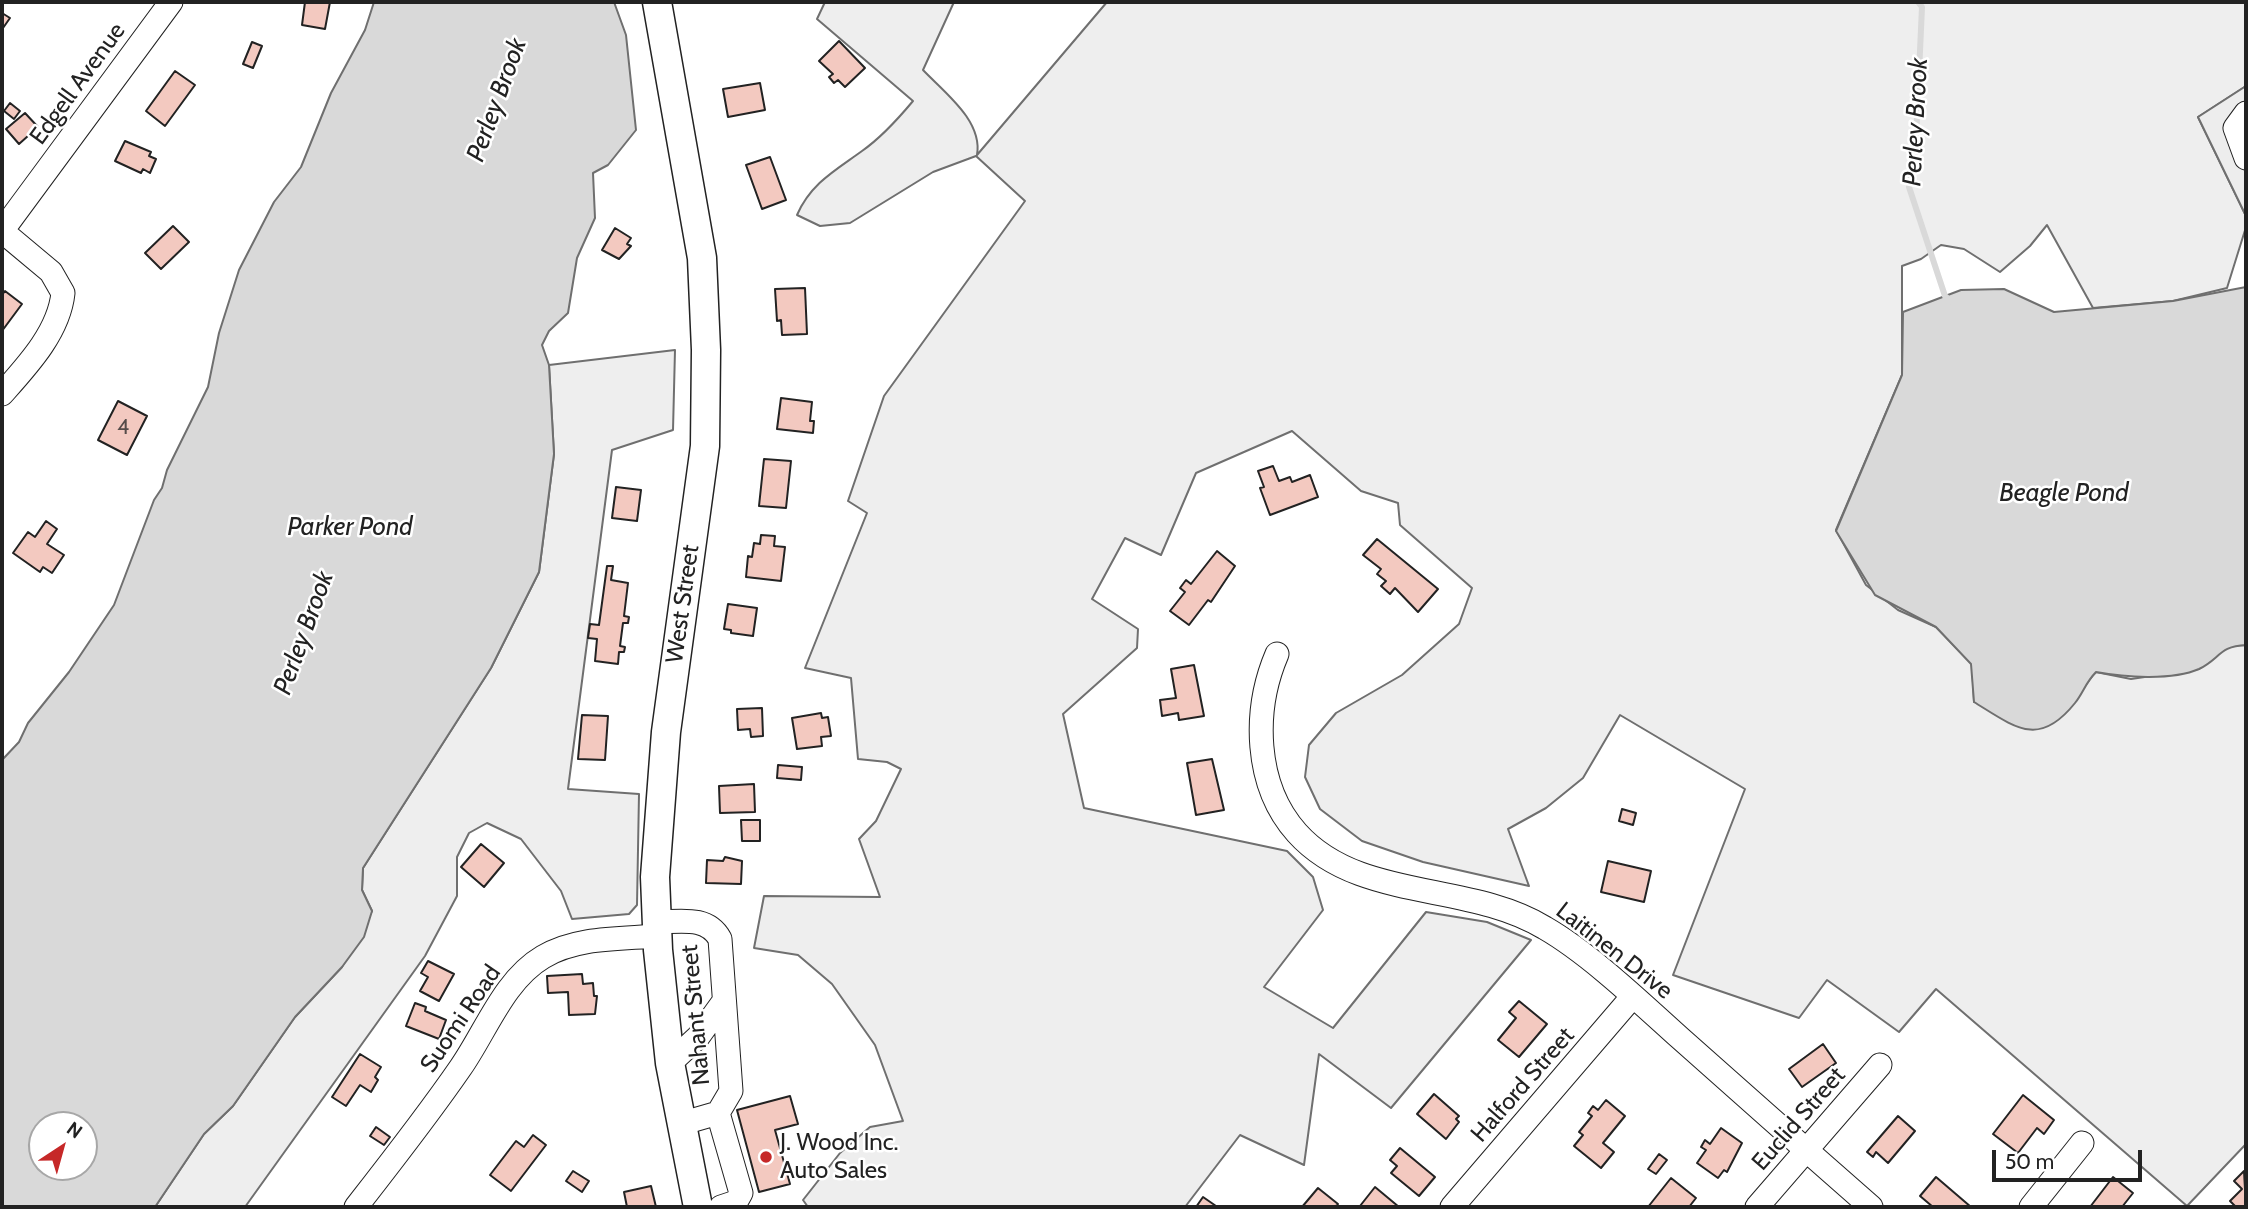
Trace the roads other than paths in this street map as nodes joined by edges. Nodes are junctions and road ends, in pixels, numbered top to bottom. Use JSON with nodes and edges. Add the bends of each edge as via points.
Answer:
{"nodes":[{"id":1,"x":171,"y":2,"type":"edge"},
{"id":2,"x":657,"y":2,"type":"edge"},
{"id":3,"x":2246,"y":113,"type":"edge"},
{"id":4,"x":2246,"y":158,"type":"edge"},
{"id":5,"x":2,"y":231,"type":"edge"},
{"id":6,"x":2,"y":394,"type":"edge"},
{"id":7,"x":1277,"y":654,"type":"dead end"},
{"id":8,"x":657,"y":929,"type":"junction"},
{"id":9,"x":1633,"y":996,"type":"junction"},
{"id":10,"x":724,"y":1001,"type":"junction"},
{"id":11,"x":670,"y":1063,"type":"junction"},
{"id":12,"x":1880,"y":1065,"type":"dead end"},
{"id":13,"x":718,"y":1113,"type":"junction"},
{"id":14,"x":680,"y":1124,"type":"junction"},
{"id":15,"x":2082,"y":1143,"type":"dead end"},
{"id":16,"x":1806,"y":1150,"type":"junction"},
{"id":17,"x":356,"y":1207,"type":"edge"},
{"id":18,"x":698,"y":1207,"type":"edge"},
{"id":19,"x":720,"y":1207,"type":"edge"},
{"id":20,"x":1452,"y":1207,"type":"edge"},
{"id":21,"x":1757,"y":1207,"type":"edge"},
{"id":22,"x":1871,"y":1207,"type":"edge"},
{"id":23,"x":2031,"y":1207,"type":"edge"}],
"edges":[{"from":1,"to":5,"type":"street","name":"Edgell Avenue"},
{"from":2,"to":8,"type":"main road","name":"West Street","via":[[702,258],[706,414],[660,791]]},
{"from":3,"to":4,"type":"street","via":[[2235,128]]},
{"from":5,"to":6,"type":"street","via":[[51,272],[63,293],[45,338]]},
{"from":7,"to":9,"type":"street","name":"Laitinen Drive","via":[[1265,682],[1261,738],[1277,804],[1296,832],[1321,856],[1346,870],[1501,906],[1524,916],[1547,928]]},
{"from":8,"to":10,"type":"street","name":"Nahant Street","via":[[699,922],[715,931],[720,939]]},
{"from":8,"to":11,"type":"main road","name":"West Street"},
{"from":8,"to":17,"type":"street","name":"Suomi Road","via":[[574,945],[542,957],[530,967],[498,1006],[435,1105]]},
{"from":9,"to":16,"type":"street","name":"Laitinen Drive"},
{"from":9,"to":20,"type":"street","name":"Halford Street"},
{"from":10,"to":11,"type":"street","via":[[698,1037]]},
{"from":10,"to":13,"type":"street","name":"Nahant Street","via":[[730,1091]]},
{"from":11,"to":14,"type":"main road","name":"West Street"},
{"from":12,"to":16,"type":"street","name":"Euclid Street"},
{"from":13,"to":14,"type":"street","name":"Nahant Street"},
{"from":13,"to":19,"type":"street","via":[[741,1193],[736,1202]]},
{"from":14,"to":18,"type":"main road","name":"West Street"},
{"from":15,"to":23,"type":"street"},
{"from":16,"to":21,"type":"street","name":"Euclid Street"},
{"from":16,"to":22,"type":"street","name":"Laitinen Drive"}]}
